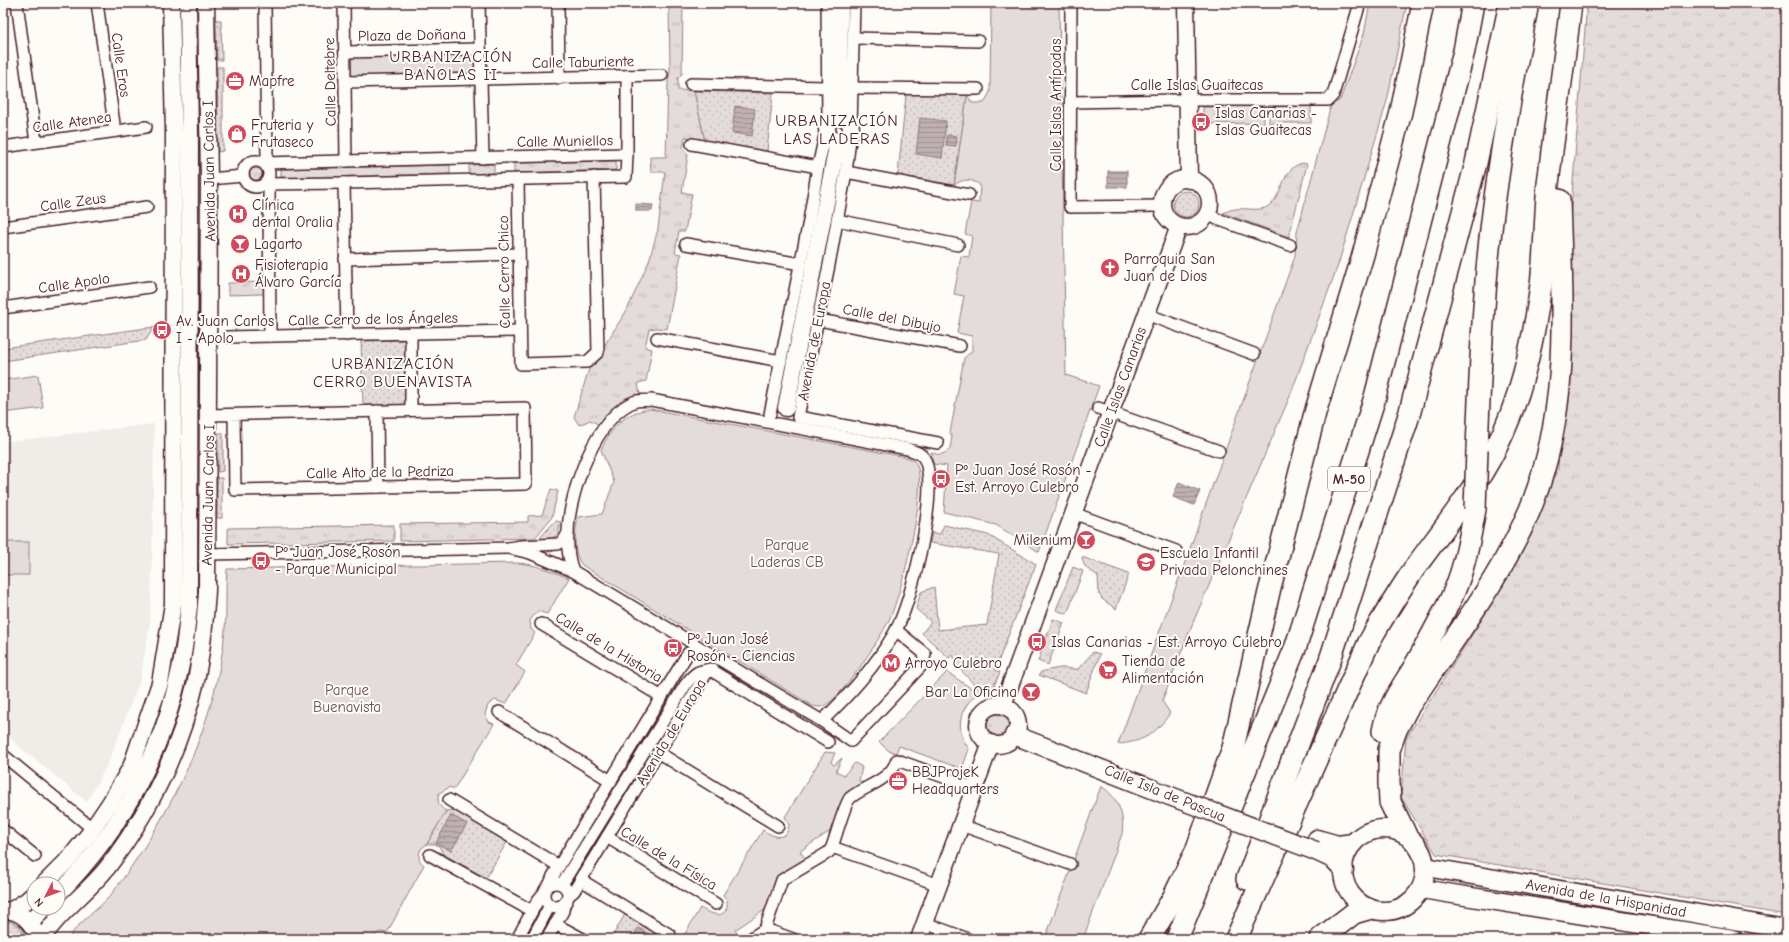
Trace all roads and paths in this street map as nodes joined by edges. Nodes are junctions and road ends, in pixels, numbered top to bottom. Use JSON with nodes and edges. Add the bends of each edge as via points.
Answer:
{"nodes":[{"id":1,"x":17,"y":3,"type":"edge"},
{"id":2,"x":97,"y":3,"type":"edge"},
{"id":3,"x":171,"y":3,"type":"edge"},
{"id":4,"x":188,"y":3,"type":"edge"},
{"id":5,"x":206,"y":3,"type":"edge"},
{"id":6,"x":265,"y":3,"type":"edge"},
{"id":7,"x":344,"y":3,"type":"edge"},
{"id":8,"x":479,"y":3,"type":"edge"},
{"id":9,"x":558,"y":3,"type":"edge"},
{"id":10,"x":827,"y":3,"type":"edge"},
{"id":11,"x":840,"y":3,"type":"edge"},
{"id":12,"x":854,"y":3,"type":"edge"},
{"id":13,"x":1071,"y":3,"type":"edge"},
{"id":14,"x":1186,"y":3,"type":"edge"},
{"id":15,"x":1360,"y":3,"type":"edge"},
{"id":16,"x":1423,"y":3,"type":"edge"},
{"id":17,"x":1473,"y":3,"type":"edge"},
{"id":18,"x":1510,"y":3,"type":"edge"},
{"id":19,"x":1528,"y":3,"type":"edge"},
{"id":20,"x":1571,"y":3,"type":"edge"},
{"id":21,"x":840,"y":28,"type":"junction"},
{"id":22,"x":854,"y":38,"type":"junction"},
{"id":23,"x":978,"y":41,"type":"dead end"},
{"id":24,"x":826,"y":44,"type":"junction"},
{"id":25,"x":480,"y":49,"type":"junction"},
{"id":26,"x":345,"y":52,"type":"junction"},
{"id":27,"x":1563,"y":70,"type":"junction"},
{"id":28,"x":627,"y":76,"type":"junction"},
{"id":29,"x":662,"y":76,"type":"dead end"},
{"id":30,"x":559,"y":78,"type":"junction"},
{"id":31,"x":481,"y":79,"type":"junction"},
{"id":32,"x":345,"y":82,"type":"junction"},
{"id":33,"x":691,"y":84,"type":"dead end"},
{"id":34,"x":826,"y":87,"type":"junction"},
{"id":35,"x":853,"y":88,"type":"junction"},
{"id":36,"x":978,"y":89,"type":"dead end"},
{"id":37,"x":1187,"y":100,"type":"junction"},
{"id":38,"x":1071,"y":102,"type":"junction"},
{"id":39,"x":831,"y":123,"type":"junction"},
{"id":40,"x":146,"y":127,"type":"dead end"},
{"id":41,"x":851,"y":129,"type":"junction"},
{"id":42,"x":115,"y":131,"type":"junction"},
{"id":43,"x":838,"y":141,"type":"junction"},
{"id":44,"x":36,"y":142,"type":"junction"},
{"id":45,"x":692,"y":144,"type":"dead end"},
{"id":46,"x":3,"y":147,"type":"edge"},
{"id":47,"x":627,"y":154,"type":"junction"},
{"id":48,"x":483,"y":158,"type":"junction"},
{"id":49,"x":346,"y":161,"type":"junction"},
{"id":50,"x":264,"y":163,"type":"junction"},
{"id":51,"x":818,"y":167,"type":"junction"},
{"id":52,"x":846,"y":172,"type":"junction"},
{"id":53,"x":243,"y":176,"type":"junction"},
{"id":54,"x":594,"y":178,"type":"junction"},
{"id":55,"x":209,"y":179,"type":"junction"},
{"id":56,"x":518,"y":179,"type":"junction"},
{"id":57,"x":1189,"y":180,"type":"junction"},
{"id":58,"x":344,"y":183,"type":"junction"},
{"id":59,"x":266,"y":184,"type":"junction"},
{"id":60,"x":969,"y":195,"type":"dead end"},
{"id":61,"x":1162,"y":206,"type":"junction"},
{"id":62,"x":147,"y":207,"type":"dead end"},
{"id":63,"x":823,"y":212,"type":"junction"},
{"id":64,"x":1208,"y":214,"type":"junction"},
{"id":65,"x":837,"y":220,"type":"junction"},
{"id":66,"x":809,"y":221,"type":"junction"},
{"id":67,"x":1178,"y":226,"type":"junction"},
{"id":68,"x":3,"y":227,"type":"edge"},
{"id":69,"x":686,"y":244,"type":"dead end"},
{"id":70,"x":958,"y":245,"type":"dead end"},
{"id":71,"x":1290,"y":245,"type":"dead end"},
{"id":72,"x":519,"y":254,"type":"junction"},
{"id":73,"x":345,"y":259,"type":"junction"},
{"id":74,"x":801,"y":264,"type":"junction"},
{"id":75,"x":829,"y":265,"type":"junction"},
{"id":76,"x":812,"y":276,"type":"junction"},
{"id":77,"x":150,"y":287,"type":"dead end"},
{"id":78,"x":3,"y":308,"type":"edge"},
{"id":79,"x":791,"y":312,"type":"junction"},
{"id":80,"x":1146,"y":314,"type":"junction"},
{"id":81,"x":818,"y":320,"type":"junction"},
{"id":82,"x":802,"y":324,"type":"junction"},
{"id":83,"x":520,"y":331,"type":"junction"},
{"id":84,"x":411,"y":333,"type":"junction"},
{"id":85,"x":347,"y":335,"type":"junction"},
{"id":86,"x":270,"y":336,"type":"junction"},
{"id":87,"x":227,"y":337,"type":"dead end"},
{"id":88,"x":657,"y":338,"type":"dead end"},
{"id":89,"x":960,"y":346,"type":"dead end"},
{"id":90,"x":1254,"y":354,"type":"dead end"},
{"id":91,"x":781,"y":361,"type":"junction"},
{"id":92,"x":411,"y":410,"type":"junction"},
{"id":93,"x":1104,"y":410,"type":"junction"},
{"id":94,"x":377,"y":411,"type":"junction"},
{"id":95,"x":209,"y":415,"type":"junction"},
{"id":96,"x":234,"y":415,"type":"junction"},
{"id":97,"x":768,"y":418,"type":"junction"},
{"id":98,"x":794,"y":418,"type":"junction"},
{"id":99,"x":1219,"y":451,"type":"dead end"},
{"id":100,"x":921,"y":454,"type":"junction"},
{"id":101,"x":378,"y":487,"type":"junction"},
{"id":102,"x":1073,"y":513,"type":"junction"},
{"id":103,"x":568,"y":533,"type":"junction"},
{"id":104,"x":509,"y":548,"type":"junction"},
{"id":105,"x":1176,"y":551,"type":"dead end"},
{"id":106,"x":208,"y":554,"type":"junction"},
{"id":107,"x":573,"y":571,"type":"junction"},
{"id":108,"x":541,"y":624,"type":"dead end"},
{"id":109,"x":896,"y":630,"type":"junction"},
{"id":110,"x":681,"y":636,"type":"junction"},
{"id":111,"x":689,"y":656,"type":"junction"},
{"id":112,"x":708,"y":669,"type":"junction"},
{"id":113,"x":736,"y":669,"type":"junction"},
{"id":114,"x":689,"y":680,"type":"junction"},
{"id":115,"x":662,"y":697,"type":"junction"},
{"id":116,"x":1003,"y":705,"type":"junction"},
{"id":117,"x":499,"y":712,"type":"dead end"},
{"id":118,"x":820,"y":720,"type":"junction"},
{"id":119,"x":1016,"y":731,"type":"junction"},
{"id":120,"x":811,"y":732,"type":"junction"},
{"id":121,"x":637,"y":738,"type":"junction"},
{"id":122,"x":828,"y":742,"type":"dead end"},
{"id":123,"x":991,"y":743,"type":"junction"},
{"id":124,"x":659,"y":753,"type":"junction"},
{"id":125,"x":3,"y":755,"type":"edge"},
{"id":126,"x":638,"y":760,"type":"junction"},
{"id":127,"x":610,"y":782,"type":"junction"},
{"id":128,"x":974,"y":788,"type":"junction"},
{"id":129,"x":633,"y":795,"type":"junction"},
{"id":130,"x":449,"y":800,"type":"dead end"},
{"id":131,"x":1390,"y":802,"type":"junction"},
{"id":132,"x":613,"y":803,"type":"junction"},
{"id":133,"x":961,"y":825,"type":"junction"},
{"id":134,"x":778,"y":826,"type":"dead end"},
{"id":135,"x":597,"y":828,"type":"junction"},
{"id":136,"x":93,"y":829,"type":"junction"},
{"id":137,"x":3,"y":830,"type":"edge"},
{"id":138,"x":579,"y":832,"type":"junction"},
{"id":139,"x":1404,"y":833,"type":"junction"},
{"id":140,"x":607,"y":837,"type":"junction"},
{"id":141,"x":1353,"y":843,"type":"junction"},
{"id":142,"x":1317,"y":845,"type":"junction"},
{"id":143,"x":832,"y":848,"type":"junction"},
{"id":144,"x":430,"y":855,"type":"dead end"},
{"id":145,"x":35,"y":856,"type":"dead end"},
{"id":146,"x":1070,"y":864,"type":"dead end"},
{"id":147,"x":559,"y":866,"type":"junction"},
{"id":148,"x":1426,"y":867,"type":"junction"},
{"id":149,"x":1344,"y":870,"type":"junction"},
{"id":150,"x":52,"y":876,"type":"edge"},
{"id":151,"x":581,"y":880,"type":"junction"},
{"id":152,"x":550,"y":884,"type":"junction"},
{"id":153,"x":562,"y":884,"type":"junction"},
{"id":154,"x":939,"y":885,"type":"junction"},
{"id":155,"x":66,"y":886,"type":"edge"},
{"id":156,"x":1422,"y":889,"type":"junction"},
{"id":157,"x":543,"y":894,"type":"junction"},
{"id":158,"x":26,"y":899,"type":"edge"},
{"id":159,"x":566,"y":900,"type":"junction"},
{"id":160,"x":716,"y":904,"type":"dead end"},
{"id":161,"x":550,"y":905,"type":"junction"},
{"id":162,"x":1368,"y":909,"type":"junction"},
{"id":163,"x":6,"y":910,"type":"edge"},
{"id":164,"x":532,"y":911,"type":"junction"},
{"id":165,"x":36,"y":916,"type":"edge"},
{"id":166,"x":30,"y":922,"type":"junction"},
{"id":167,"x":925,"y":923,"type":"junction"},
{"id":168,"x":555,"y":924,"type":"junction"},
{"id":169,"x":765,"y":929,"type":"junction"},
{"id":170,"x":1786,"y":929,"type":"edge"},
{"id":171,"x":670,"y":935,"type":"dead end"},
{"id":172,"x":36,"y":939,"type":"edge"},
{"id":173,"x":42,"y":939,"type":"edge"},
{"id":174,"x":517,"y":939,"type":"edge"},
{"id":175,"x":532,"y":939,"type":"edge"},
{"id":176,"x":547,"y":939,"type":"edge"},
{"id":177,"x":583,"y":939,"type":"edge"},
{"id":178,"x":750,"y":939,"type":"edge"},
{"id":179,"x":793,"y":939,"type":"edge"},
{"id":180,"x":919,"y":939,"type":"edge"},
{"id":181,"x":968,"y":939,"type":"edge"},
{"id":182,"x":1149,"y":939,"type":"edge"},
{"id":183,"x":1177,"y":939,"type":"edge"},
{"id":184,"x":1222,"y":939,"type":"edge"},
{"id":185,"x":1236,"y":939,"type":"edge"},
{"id":186,"x":1320,"y":939,"type":"edge"},
{"id":187,"x":1732,"y":939,"type":"edge"}],
"edges":[{"from":1,"to":44,"type":"street"},
{"from":2,"to":42,"type":"street","name":"Calle Eros"},
{"from":3,"to":136,"type":"main road","via":[[174,133],[173,604],[160,682],[143,732],[130,767]]},
{"from":4,"to":155,"type":"main road","name":"Avenida Juan Carlos I","via":[[189,606],[184,654],[159,742],[130,801],[97,851]]},
{"from":5,"to":55,"type":"main road","name":"Avenida Juan Carlos I"},
{"from":6,"to":50,"type":"street","via":[[267,158]]},
{"from":7,"to":26,"type":"street","name":"Calle Deltebre"},
{"from":8,"to":25,"type":"street"},
{"from":9,"to":30,"type":"street"},
{"from":10,"to":24,"type":"street","name":"Avenida de Europa"},
{"from":11,"to":21,"type":"main road","name":"Avenida de Europa"},
{"from":12,"to":22,"type":"street","name":"Avenida de Europa"},
{"from":13,"to":38,"type":"street","name":"Calle Islas Antípodas"},
{"from":14,"to":37,"type":"main road"},
{"from":15,"to":37,"type":"street","name":"Calle Islas Guaitecas","via":[[1333,95],[1328,100]]},
{"from":16,"to":182,"type":"highway","via":[[1401,112],[1363,255],[1315,413],[1269,592],[1233,748],[1196,851]]},
{"from":17,"to":183,"type":"highway","number":"M-50","via":[[1462,59],[1375,397],[1296,646]]},
{"from":18,"to":184,"type":"highway","number":"M-50","via":[[1476,163],[1409,415],[1330,660]]},
{"from":19,"to":131,"type":"highway","bridge":true,"via":[[1492,221],[1481,354],[1475,509],[1466,558],[1453,593],[1384,723],[1380,748],[1382,782]]},
{"from":20,"to":27,"type":"highway"},
{"from":21,"to":24,"type":"street"},
{"from":21,"to":39,"type":"main road","name":"Avenida de Europa"},
{"from":22,"to":23,"type":"street"},
{"from":22,"to":35,"type":"street","name":"Avenida de Europa"},
{"from":24,"to":34,"type":"street","name":"Avenida de Europa"},
{"from":25,"to":26,"type":"street","name":"Plaza de Doñana"},
{"from":25,"to":31,"type":"street"},
{"from":26,"to":32,"type":"street","name":"Calle Deltebre"},
{"from":27,"to":131,"type":"highway","via":[[1559,185],[1563,316],[1558,402],[1552,438],[1532,503],[1509,552],[1406,709],[1396,730],[1389,750]]},
{"from":27,"to":185,"type":"highway","via":[[1548,186],[1542,283],[1527,364],[1514,407],[1496,447],[1460,508],[1414,570],[1369,642]]},
{"from":28,"to":29,"type":"street","name":"Calle Taburiente"},
{"from":28,"to":30,"type":"street","name":"Calle Taburiente"},
{"from":28,"to":47,"type":"street"},
{"from":30,"to":31,"type":"street","name":"Calle Taburiente"},
{"from":31,"to":32,"type":"street"},
{"from":31,"to":48,"type":"street"},
{"from":32,"to":49,"type":"street","name":"Calle Deltebre"},
{"from":33,"to":34,"type":"street"},
{"from":34,"to":39,"type":"street","name":"Avenida de Europa"},
{"from":35,"to":36,"type":"street"},
{"from":35,"to":41,"type":"street","name":"Avenida de Europa"},
{"from":37,"to":38,"type":"street","name":"Calle Islas Guaitecas"},
{"from":37,"to":57,"type":"main road"},
{"from":38,"to":61,"type":"street","name":"Calle Islas Antípodas","via":[[1070,207]]},
{"from":39,"to":41,"type":"main road","via":[[848,120]]},
{"from":39,"to":43,"type":"main road","via":[[832,139]]},
{"from":39,"to":51,"type":"street","name":"Avenida de Europa"},
{"from":40,"to":42,"type":"street","name":"Calle Atenea"},
{"from":41,"to":43,"type":"main road","via":[[848,138]]},
{"from":41,"to":52,"type":"street","name":"Avenida de Europa"},
{"from":42,"to":44,"type":"street","name":"Calle Atenea"},
{"from":43,"to":63,"type":"main road","name":"Avenida de Europa"},
{"from":44,"to":46,"type":"street","name":"Calle Atenea"},
{"from":45,"to":51,"type":"street"},
{"from":47,"to":48,"type":"street","name":"Calle Muniellos"},
{"from":47,"to":54,"type":"street","name":"Calle Muniellos","via":[[626,177]]},
{"from":48,"to":49,"type":"street","name":"Calle Muniellos"},
{"from":49,"to":50,"type":"street","name":"Calle Muniellos"},
{"from":50,"to":53,"type":"street","via":[[257,160],[249,162],[244,167]]},
{"from":50,"to":59,"type":"street","via":[[270,174]]},
{"from":51,"to":66,"type":"street","name":"Avenida de Europa"},
{"from":52,"to":60,"type":"street"},
{"from":52,"to":65,"type":"street","name":"Avenida de Europa"},
{"from":53,"to":55,"type":"street"},
{"from":53,"to":59,"type":"street","via":[[245,182],[252,187]]},
{"from":54,"to":56,"type":"street","name":"Calle Muniellos"},
{"from":54,"to":83,"type":"street","name":"Calle Cerro Chico","via":[[598,352],[588,362],[521,364]]},
{"from":55,"to":95,"type":"main road","name":"Avenida Juan Carlos I"},
{"from":56,"to":58,"type":"street","name":"Calle Muniellos"},
{"from":56,"to":72,"type":"street","name":"Calle Cerro Chico"},
{"from":57,"to":61,"type":"main road","via":[[1171,185],[1164,194]]},
{"from":57,"to":64,"type":"main road","via":[[1200,184],[1207,192],[1210,206]]},
{"from":58,"to":59,"type":"street","name":"Calle Muniellos"},
{"from":58,"to":73,"type":"street"},
{"from":59,"to":86,"type":"street","via":[[269,188]]},
{"from":61,"to":67,"type":"main road","via":[[1170,220]]},
{"from":62,"to":68,"type":"street","name":"Calle Zeus"},
{"from":63,"to":66,"type":"street"},
{"from":63,"to":76,"type":"main road","name":"Avenida de Europa"},
{"from":64,"to":67,"type":"main road","via":[[1195,226]]},
{"from":64,"to":71,"type":"street"},
{"from":65,"to":70,"type":"street"},
{"from":65,"to":75,"type":"street","name":"Avenida de Europa"},
{"from":66,"to":74,"type":"street","name":"Avenida de Europa"},
{"from":67,"to":80,"type":"main road","name":"Calle Islas Canarias"},
{"from":69,"to":74,"type":"street"},
{"from":72,"to":73,"type":"street"},
{"from":72,"to":83,"type":"street","name":"Calle Cerro Chico"},
{"from":73,"to":85,"type":"street"},
{"from":74,"to":79,"type":"street","name":"Avenida de Europa"},
{"from":75,"to":76,"type":"street","name":"Avenida de Europa"},
{"from":75,"to":81,"type":"street","name":"Avenida de Europa"},
{"from":76,"to":82,"type":"main road","name":"Avenida de Europa"},
{"from":77,"to":78,"type":"street","name":"Calle Apolo"},
{"from":79,"to":82,"type":"street","name":"Avenida de Europa"},
{"from":79,"to":91,"type":"street","name":"Avenida de Europa"},
{"from":80,"to":90,"type":"street"},
{"from":80,"to":93,"type":"main road","name":"Calle Islas Canarias"},
{"from":81,"to":89,"type":"street","name":"Calle del Dibujo"},
{"from":81,"to":98,"type":"street","name":"Avenida de Europa"},
{"from":82,"to":98,"type":"main road","name":"Avenida de Europa"},
{"from":83,"to":84,"type":"street","name":"Calle Cerro de los Ángeles"},
{"from":84,"to":85,"type":"street","name":"Calle Cerro de los Ángeles"},
{"from":84,"to":92,"type":"street"},
{"from":85,"to":86,"type":"street","name":"Calle Cerro de los Ángeles"},
{"from":86,"to":87,"type":"street","name":"Calle Cerro de los Ángeles"},
{"from":88,"to":91,"type":"street"},
{"from":91,"to":97,"type":"street","name":"Avenida de Europa"},
{"from":92,"to":94,"type":"street"},
{"from":92,"to":101,"type":"street","name":"Calle Alto de la Pedriza","via":[[525,408],[526,484]]},
{"from":93,"to":99,"type":"street"},
{"from":93,"to":102,"type":"main road","name":"Calle Islas Canarias"},
{"from":94,"to":96,"type":"street"},
{"from":94,"to":101,"type":"street"},
{"from":95,"to":96,"type":"street"},
{"from":95,"to":106,"type":"main road","name":"Avenida Juan Carlos I"},
{"from":96,"to":101,"type":"street","name":"Calle Alto de la Pedriza","via":[[235,490]]},
{"from":97,"to":98,"type":"street"},
{"from":97,"to":98,"type":"street","name":"Avenida de Europa","via":[[777,409]]},
{"from":97,"to":103,"type":"street","via":[[651,400],[637,401],[627,406],[606,426],[590,453],[576,488]]},
{"from":98,"to":100,"type":"street"},
{"from":98,"to":100,"type":"street","via":[[933,442]]},
{"from":100,"to":109,"type":"street","via":[[928,468],[927,515],[919,562]]},
{"from":102,"to":105,"type":"street"},
{"from":102,"to":116,"type":"main road","name":"Calle Islas Canarias"},
{"from":103,"to":104,"type":"street","via":[[558,544]]},
{"from":103,"to":107,"type":"street","via":[[569,560]]},
{"from":104,"to":106,"type":"street"},
{"from":104,"to":107,"type":"street","via":[[530,553]]},
{"from":106,"to":173,"type":"main road","name":"Avenida Juan Carlos I","via":[[203,635],[196,680],[187,716],[174,751],[150,802],[126,842],[106,869],[55,921]]},
{"from":107,"to":110,"type":"street"},
{"from":108,"to":115,"type":"street","name":"Calle de la Historia"},
{"from":109,"to":118,"type":"street","via":[[876,664],[852,692]]},
{"from":109,"to":118,"type":"street","via":[[925,654],[923,664],[850,741]]},
{"from":110,"to":111,"type":"street","name":"Avenida de Europa","via":[[686,643]]},
{"from":110,"to":113,"type":"street"},
{"from":111,"to":112,"type":"street","name":"Avenida de Europa","via":[[696,665]]},
{"from":111,"to":114,"type":"street","name":"Avenida de Europa"},
{"from":111,"to":115,"type":"street","name":"Avenida de Europa"},
{"from":112,"to":113,"type":"street","name":"Avenida de Europa"},
{"from":112,"to":114,"type":"street","name":"Avenida de Europa","via":[[702,669]]},
{"from":112,"to":120,"type":"street"},
{"from":112,"to":124,"type":"street","name":"Avenida de Europa"},
{"from":113,"to":118,"type":"street"},
{"from":114,"to":126,"type":"street","name":"Avenida de Europa"},
{"from":115,"to":121,"type":"street","name":"Avenida de Europa"},
{"from":116,"to":119,"type":"main road","via":[[1014,713]]},
{"from":116,"to":123,"type":"main road","via":[[988,707],[980,716],[980,734]]},
{"from":117,"to":127,"type":"street"},
{"from":118,"to":120,"type":"street"},
{"from":119,"to":123,"type":"main road","via":[[1005,743]]},
{"from":119,"to":142,"type":"main road","name":"Calle Isla de Pascua","bridge":true},
{"from":120,"to":122,"type":"street"},
{"from":121,"to":126,"type":"street","name":"Avenida de Europa"},
{"from":121,"to":127,"type":"street","name":"Avenida de Europa"},
{"from":123,"to":128,"type":"main road"},
{"from":124,"to":129,"type":"street","name":"Avenida de Europa"},
{"from":124,"to":134,"type":"street"},
{"from":125,"to":136,"type":"street"},
{"from":126,"to":132,"type":"street","name":"Avenida de Europa"},
{"from":127,"to":138,"type":"street","name":"Avenida de Europa"},
{"from":128,"to":133,"type":"main road"},
{"from":128,"to":143,"type":"street","via":[[898,760],[889,774],[849,799]]},
{"from":129,"to":132,"type":"street","name":"Avenida de Europa"},
{"from":129,"to":140,"type":"street","name":"Avenida de Europa"},
{"from":130,"to":147,"type":"street"},
{"from":131,"to":139,"type":"highway"},
{"from":132,"to":135,"type":"street","name":"Avenida de Europa"},
{"from":133,"to":146,"type":"street"},
{"from":133,"to":154,"type":"main road"},
{"from":135,"to":138,"type":"street"},
{"from":135,"to":153,"type":"street","name":"Avenida de Europa"},
{"from":136,"to":150,"type":"main road","via":[[69,860]]},
{"from":137,"to":145,"type":"street"},
{"from":138,"to":147,"type":"street","name":"Avenida de Europa"},
{"from":139,"to":141,"type":"main road","via":[[1382,828],[1369,831]]},
{"from":139,"to":148,"type":"main road","via":[[1421,850]]},
{"from":140,"to":151,"type":"street","name":"Avenida de Europa"},
{"from":140,"to":160,"type":"street","name":"Calle de la Física"},
{"from":141,"to":142,"type":"main road"},
{"from":141,"to":149,"type":"main road","via":[[1345,856]]},
{"from":142,"to":149,"type":"main road"},
{"from":143,"to":154,"type":"street"},
{"from":143,"to":169,"type":"street","via":[[782,880]]},
{"from":144,"to":164,"type":"street"},
{"from":147,"to":152,"type":"street","name":"Avenida de Europa"},
{"from":148,"to":156,"type":"main road"},
{"from":148,"to":170,"type":"main road","name":"Avenida de la Hispanidad"},
{"from":149,"to":162,"type":"main road","via":[[1351,894]]},
{"from":151,"to":159,"type":"street","name":"Avenida de Europa"},
{"from":151,"to":171,"type":"street"},
{"from":152,"to":153,"type":"street"},
{"from":152,"to":157,"type":"street"},
{"from":153,"to":159,"type":"street","via":[[566,887]]},
{"from":154,"to":167,"type":"main road"},
{"from":156,"to":162,"type":"main road","via":[[1407,905],[1385,911]]},
{"from":156,"to":187,"type":"main road","name":"Avenida de la Hispanidad"},
{"from":157,"to":161,"type":"street"},
{"from":157,"to":164,"type":"street"},
{"from":158,"to":163,"type":"main road"},
{"from":159,"to":161,"type":"street","via":[[559,907]]},
{"from":159,"to":168,"type":"street","name":"Avenida de Europa","via":[[563,912]]},
{"from":161,"to":175,"type":"street"},
{"from":162,"to":186,"type":"highway","via":[[1354,913]]},
{"from":163,"to":166,"type":"main road","via":[[20,914]]},
{"from":164,"to":174,"type":"street"},
{"from":165,"to":166,"type":"main road"},
{"from":166,"to":172,"type":"main road"},
{"from":167,"to":180,"type":"main road"},
{"from":167,"to":181,"type":"street"},
{"from":168,"to":176,"type":"street","name":"Avenida de Europa"},
{"from":168,"to":177,"type":"street"},
{"from":169,"to":178,"type":"street"},
{"from":169,"to":179,"type":"street"}]}
